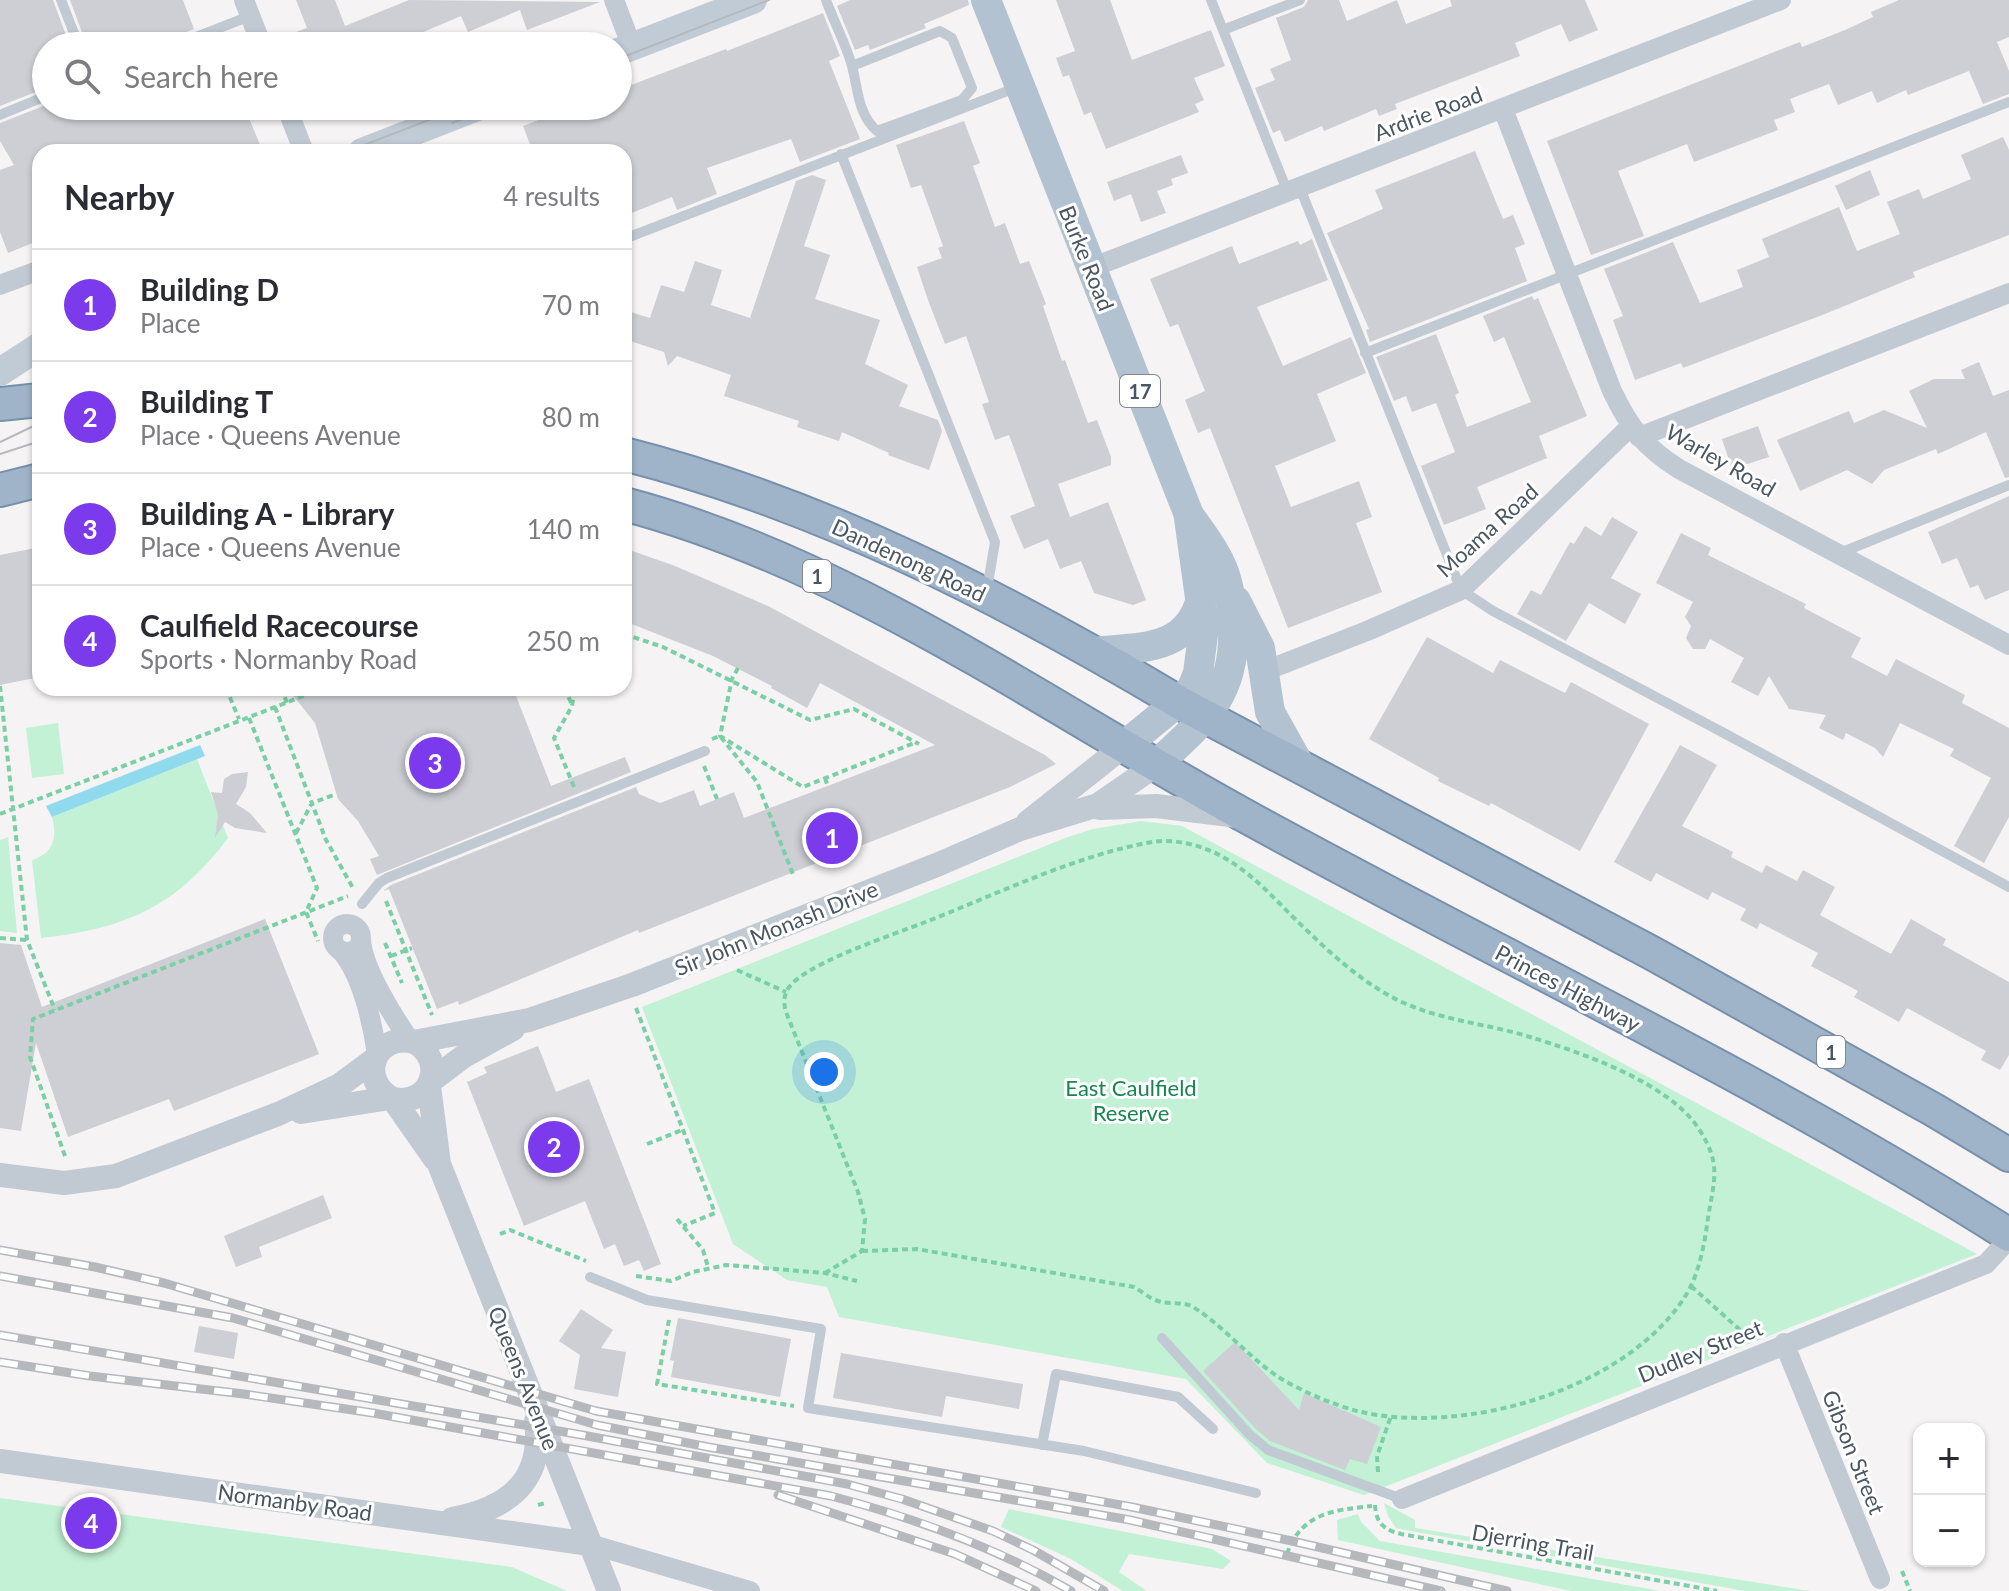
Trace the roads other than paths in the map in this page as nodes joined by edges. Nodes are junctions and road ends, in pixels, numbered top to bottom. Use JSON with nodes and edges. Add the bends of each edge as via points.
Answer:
{"nodes":[{"id":1,"x":61,"y":0,"type":"edge"},
{"id":2,"x":614,"y":0,"type":"edge"},
{"id":3,"x":753,"y":0,"type":"edge"},
{"id":4,"x":826,"y":0,"type":"edge"},
{"id":5,"x":986,"y":0,"type":"edge"},
{"id":6,"x":1211,"y":0,"type":"edge"},
{"id":7,"x":1300,"y":0,"type":"edge"},
{"id":8,"x":1781,"y":0,"type":"edge"},
{"id":9,"x":1753,"y":5,"type":"edge"},
{"id":10,"x":247,"y":8,"type":"edge"},
{"id":11,"x":1223,"y":30,"type":"junction"},
{"id":12,"x":74,"y":32,"type":"edge"},
{"id":13,"x":200,"y":32,"type":"edge"},
{"id":14,"x":256,"y":32,"type":"edge"},
{"id":15,"x":621,"y":32,"type":"edge"},
{"id":16,"x":632,"y":47,"type":"edge"},
{"id":17,"x":852,"y":66,"type":"junction"},
{"id":18,"x":1020,"y":86,"type":"junction"},
{"id":19,"x":32,"y":102,"type":"edge"},
{"id":20,"x":2009,"y":102,"type":"edge"},
{"id":21,"x":1503,"y":109,"type":"junction"},
{"id":22,"x":0,"y":115,"type":"edge"},
{"id":23,"x":291,"y":120,"type":"edge"},
{"id":24,"x":444,"y":120,"type":"edge"},
{"id":25,"x":301,"y":144,"type":"edge"},
{"id":26,"x":383,"y":144,"type":"edge"},
{"id":27,"x":841,"y":154,"type":"junction"},
{"id":28,"x":1294,"y":190,"type":"junction"},
{"id":29,"x":632,"y":236,"type":"edge"},
{"id":30,"x":1091,"y":268,"type":"junction"},
{"id":31,"x":32,"y":273,"type":"edge"},
{"id":32,"x":1567,"y":274,"type":"junction"},
{"id":33,"x":0,"y":285,"type":"edge"},
{"id":34,"x":2009,"y":293,"type":"edge"},
{"id":35,"x":32,"y":351,"type":"edge"},
{"id":36,"x":1365,"y":353,"type":"junction"},
{"id":37,"x":0,"y":372,"type":"edge"},
{"id":38,"x":32,"y":401,"type":"edge"},
{"id":39,"x":0,"y":404,"type":"edge"},
{"id":40,"x":1634,"y":432,"type":"junction"},
{"id":41,"x":632,"y":456,"type":"edge"},
{"id":42,"x":32,"y":482,"type":"edge"},
{"id":43,"x":2009,"y":485,"type":"edge"},
{"id":44,"x":0,"y":490,"type":"edge"},
{"id":45,"x":632,"y":506,"type":"edge"},
{"id":46,"x":1189,"y":515,"type":"junction"},
{"id":47,"x":1839,"y":553,"type":"junction"},
{"id":48,"x":1461,"y":590,"type":"junction"},
{"id":49,"x":1232,"y":592,"type":"junction"},
{"id":50,"x":985,"y":595,"type":"junction"},
{"id":51,"x":1202,"y":596,"type":"junction"},
{"id":52,"x":2009,"y":645,"type":"edge"},
{"id":53,"x":1092,"y":652,"type":"junction"},
{"id":54,"x":1265,"y":671,"type":"junction"},
{"id":55,"x":1192,"y":709,"type":"junction"},
{"id":56,"x":1124,"y":746,"type":"junction"},
{"id":57,"x":702,"y":752,"type":"road end"},
{"id":58,"x":1156,"y":765,"type":"junction"},
{"id":59,"x":1300,"y":766,"type":"junction"},
{"id":60,"x":1088,"y":810,"type":"junction"},
{"id":61,"x":1248,"y":818,"type":"junction"},
{"id":62,"x":1020,"y":829,"type":"junction"},
{"id":63,"x":2009,"y":887,"type":"edge"},
{"id":64,"x":362,"y":904,"type":"dead end"},
{"id":65,"x":529,"y":1020,"type":"junction"},
{"id":66,"x":412,"y":1042,"type":"junction"},
{"id":67,"x":376,"y":1057,"type":"junction"},
{"id":68,"x":430,"y":1083,"type":"junction"},
{"id":69,"x":392,"y":1098,"type":"junction"},
{"id":70,"x":278,"y":1114,"type":"junction"},
{"id":71,"x":2009,"y":1155,"type":"edge"},
{"id":72,"x":439,"y":1164,"type":"junction"},
{"id":73,"x":0,"y":1175,"type":"edge"},
{"id":74,"x":2009,"y":1237,"type":"edge"},
{"id":75,"x":590,"y":1277,"type":"dead end"},
{"id":76,"x":1162,"y":1338,"type":"dead end"},
{"id":77,"x":1784,"y":1343,"type":"junction"},
{"id":78,"x":532,"y":1397,"type":"junction"},
{"id":79,"x":1213,"y":1429,"type":"dead end"},
{"id":80,"x":1042,"y":1445,"type":"junction"},
{"id":81,"x":0,"y":1461,"type":"edge"},
{"id":82,"x":1256,"y":1493,"type":"dead end"},
{"id":83,"x":1402,"y":1499,"type":"joint"},
{"id":84,"x":438,"y":1522,"type":"junction"},
{"id":85,"x":590,"y":1544,"type":"junction"},
{"id":86,"x":1880,"y":1579,"type":"dead end"},
{"id":87,"x":609,"y":1591,"type":"edge"},
{"id":88,"x":750,"y":1591,"type":"edge"}],
"edges":[{"from":1,"to":12,"type":"lane"},
{"from":2,"to":15,"type":"street"},
{"from":3,"to":16,"type":"main road"},
{"from":4,"to":17,"type":"lane"},
{"from":5,"to":18,"type":"main road","name":"Burke Road","number":"17"},
{"from":6,"to":11,"type":"lane"},
{"from":7,"to":11,"type":"lane"},
{"from":8,"to":9,"type":"street","name":"Ardrie Road"},
{"from":9,"to":21,"type":"street","name":"Ardrie Road"},
{"from":10,"to":13,"type":"lane"},
{"from":10,"to":14,"type":"street"},
{"from":11,"to":28,"type":"lane"},
{"from":17,"to":17,"type":"lane","via":[[856,93],[877,131],[962,100],[972,88],[952,38],[940,31]]},
{"from":18,"to":27,"type":"lane"},
{"from":18,"to":30,"type":"main road","name":"Burke Road","number":"17"},
{"from":19,"to":22,"type":"lane"},
{"from":20,"to":32,"type":"lane"},
{"from":21,"to":28,"type":"street","name":"Ardrie Road"},
{"from":21,"to":32,"type":"street","name":"Warley Road"},
{"from":23,"to":25,"type":"street"},
{"from":24,"to":26,"type":"main road"},
{"from":27,"to":29,"type":"lane"},
{"from":27,"to":50,"type":"lane","via":[[995,542]]},
{"from":28,"to":30,"type":"street","name":"Ardrie Road"},
{"from":28,"to":36,"type":"lane"},
{"from":30,"to":46,"type":"main road","name":"Burke Road","number":"17"},
{"from":31,"to":33,"type":"street"},
{"from":32,"to":36,"type":"lane"},
{"from":32,"to":40,"type":"street","name":"Warley Road","via":[[1612,391]]},
{"from":34,"to":40,"type":"street","name":"Moama Road"},
{"from":35,"to":37,"type":"main road"},
{"from":36,"to":48,"type":"lane"},
{"from":38,"to":39,"type":"highway"},
{"from":40,"to":47,"type":"street","name":"Warley Road","via":[[1679,469]]},
{"from":40,"to":48,"type":"street","name":"Moama Road"},
{"from":41,"to":50,"type":"highway","name":"Dandenong Road","number":"1","via":[[807,514]]},
{"from":42,"to":44,"type":"highway"},
{"from":43,"to":47,"type":"lane"},
{"from":45,"to":56,"type":"highway","number":"1","via":[[747,546],[838,587]]},
{"from":46,"to":49,"type":"main road","name":"Burke Road","number":"17","via":[[1220,561]]},
{"from":46,"to":51,"type":"main road","name":"Burke Road","number":"17"},
{"from":47,"to":52,"type":"street","name":"Warley Road"},
{"from":48,"to":54,"type":"street","name":"Moama Road"},
{"from":48,"to":63,"type":"lane"},
{"from":49,"to":54,"type":"main road","number":"17","via":[[1260,648]]},
{"from":49,"to":55,"type":"main road","name":"Burke Road","number":"17","via":[[1232,668],[1225,687]]},
{"from":50,"to":53,"type":"highway","name":"Dandenong Road","number":"1"},
{"from":51,"to":53,"type":"main road","via":[[1192,622],[1169,641]]},
{"from":51,"to":55,"type":"main road","name":"Burke Road","number":"17","via":[[1204,636]]},
{"from":53,"to":55,"type":"highway","name":"Dandenong Road","number":"1"},
{"from":54,"to":59,"type":"main road","number":"17","via":[[1270,712]]},
{"from":55,"to":56,"type":"main road","name":"Burke Road","number":"17"},
{"from":55,"to":58,"type":"main road","name":"Burke Road","number":"17"},
{"from":55,"to":59,"type":"highway","number":"1"},
{"from":56,"to":58,"type":"highway","name":"Princes Highway","number":"1"},
{"from":56,"to":62,"type":"street","name":"Sir John Monash Drive"},
{"from":57,"to":64,"type":"lane","via":[[387,878]]},
{"from":58,"to":60,"type":"street","name":"Sir John Monash Drive"},
{"from":58,"to":61,"type":"highway","name":"Princes Highway","number":"1"},
{"from":59,"to":71,"type":"highway","number":"1","via":[[1650,952]]},
{"from":60,"to":61,"type":"street","via":[[1156,806]]},
{"from":60,"to":62,"type":"street","name":"Sir John Monash Drive"},
{"from":61,"to":74,"type":"highway","name":"Princes Highway","number":"1","via":[[1832,1127]]},
{"from":62,"to":65,"type":"street","name":"Sir John Monash Drive","via":[[632,985]]},
{"from":65,"to":66,"type":"street","name":"Sir John Monash Drive"},
{"from":65,"to":68,"type":"street","name":"Sir John Monash Drive","via":[[464,1056]]},
{"from":66,"to":67,"type":"street","via":[[394,1042]]},
{"from":66,"to":67,"type":"street","via":[[383,995],[361,939],[351,951],[339,949],[355,974]]},
{"from":66,"to":68,"type":"street","via":[[431,1058]]},
{"from":67,"to":69,"type":"street","via":[[375,1081]]},
{"from":67,"to":70,"type":"street","via":[[340,1085]]},
{"from":68,"to":69,"type":"street","via":[[413,1099]]},
{"from":68,"to":72,"type":"street","name":"Queens Avenue"},
{"from":69,"to":70,"type":"street"},
{"from":69,"to":72,"type":"street","name":"Queens Avenue"},
{"from":70,"to":73,"type":"street","via":[[116,1176],[64,1183]]},
{"from":72,"to":78,"type":"street","name":"Queens Avenue"},
{"from":74,"to":77,"type":"street","name":"Dudley Street","via":[[1986,1264]]},
{"from":75,"to":80,"type":"lane","via":[[647,1300],[821,1329],[808,1408]]},
{"from":76,"to":83,"type":"lane","via":[[1268,1450]]},
{"from":77,"to":83,"type":"street","name":"Dudley Street"},
{"from":77,"to":86,"type":"street","name":"Gibson Street"},
{"from":78,"to":84,"type":"street","via":[[537,1447],[518,1489],[491,1508]]},
{"from":78,"to":85,"type":"street","name":"Queens Avenue"},
{"from":79,"to":80,"type":"lane","via":[[1178,1397],[1056,1374]]},
{"from":80,"to":82,"type":"lane"},
{"from":81,"to":84,"type":"street","name":"Normanby Road"},
{"from":84,"to":85,"type":"street","name":"Normanby Road"},
{"from":85,"to":87,"type":"street","name":"Queens Avenue"},
{"from":85,"to":88,"type":"street"}]}
